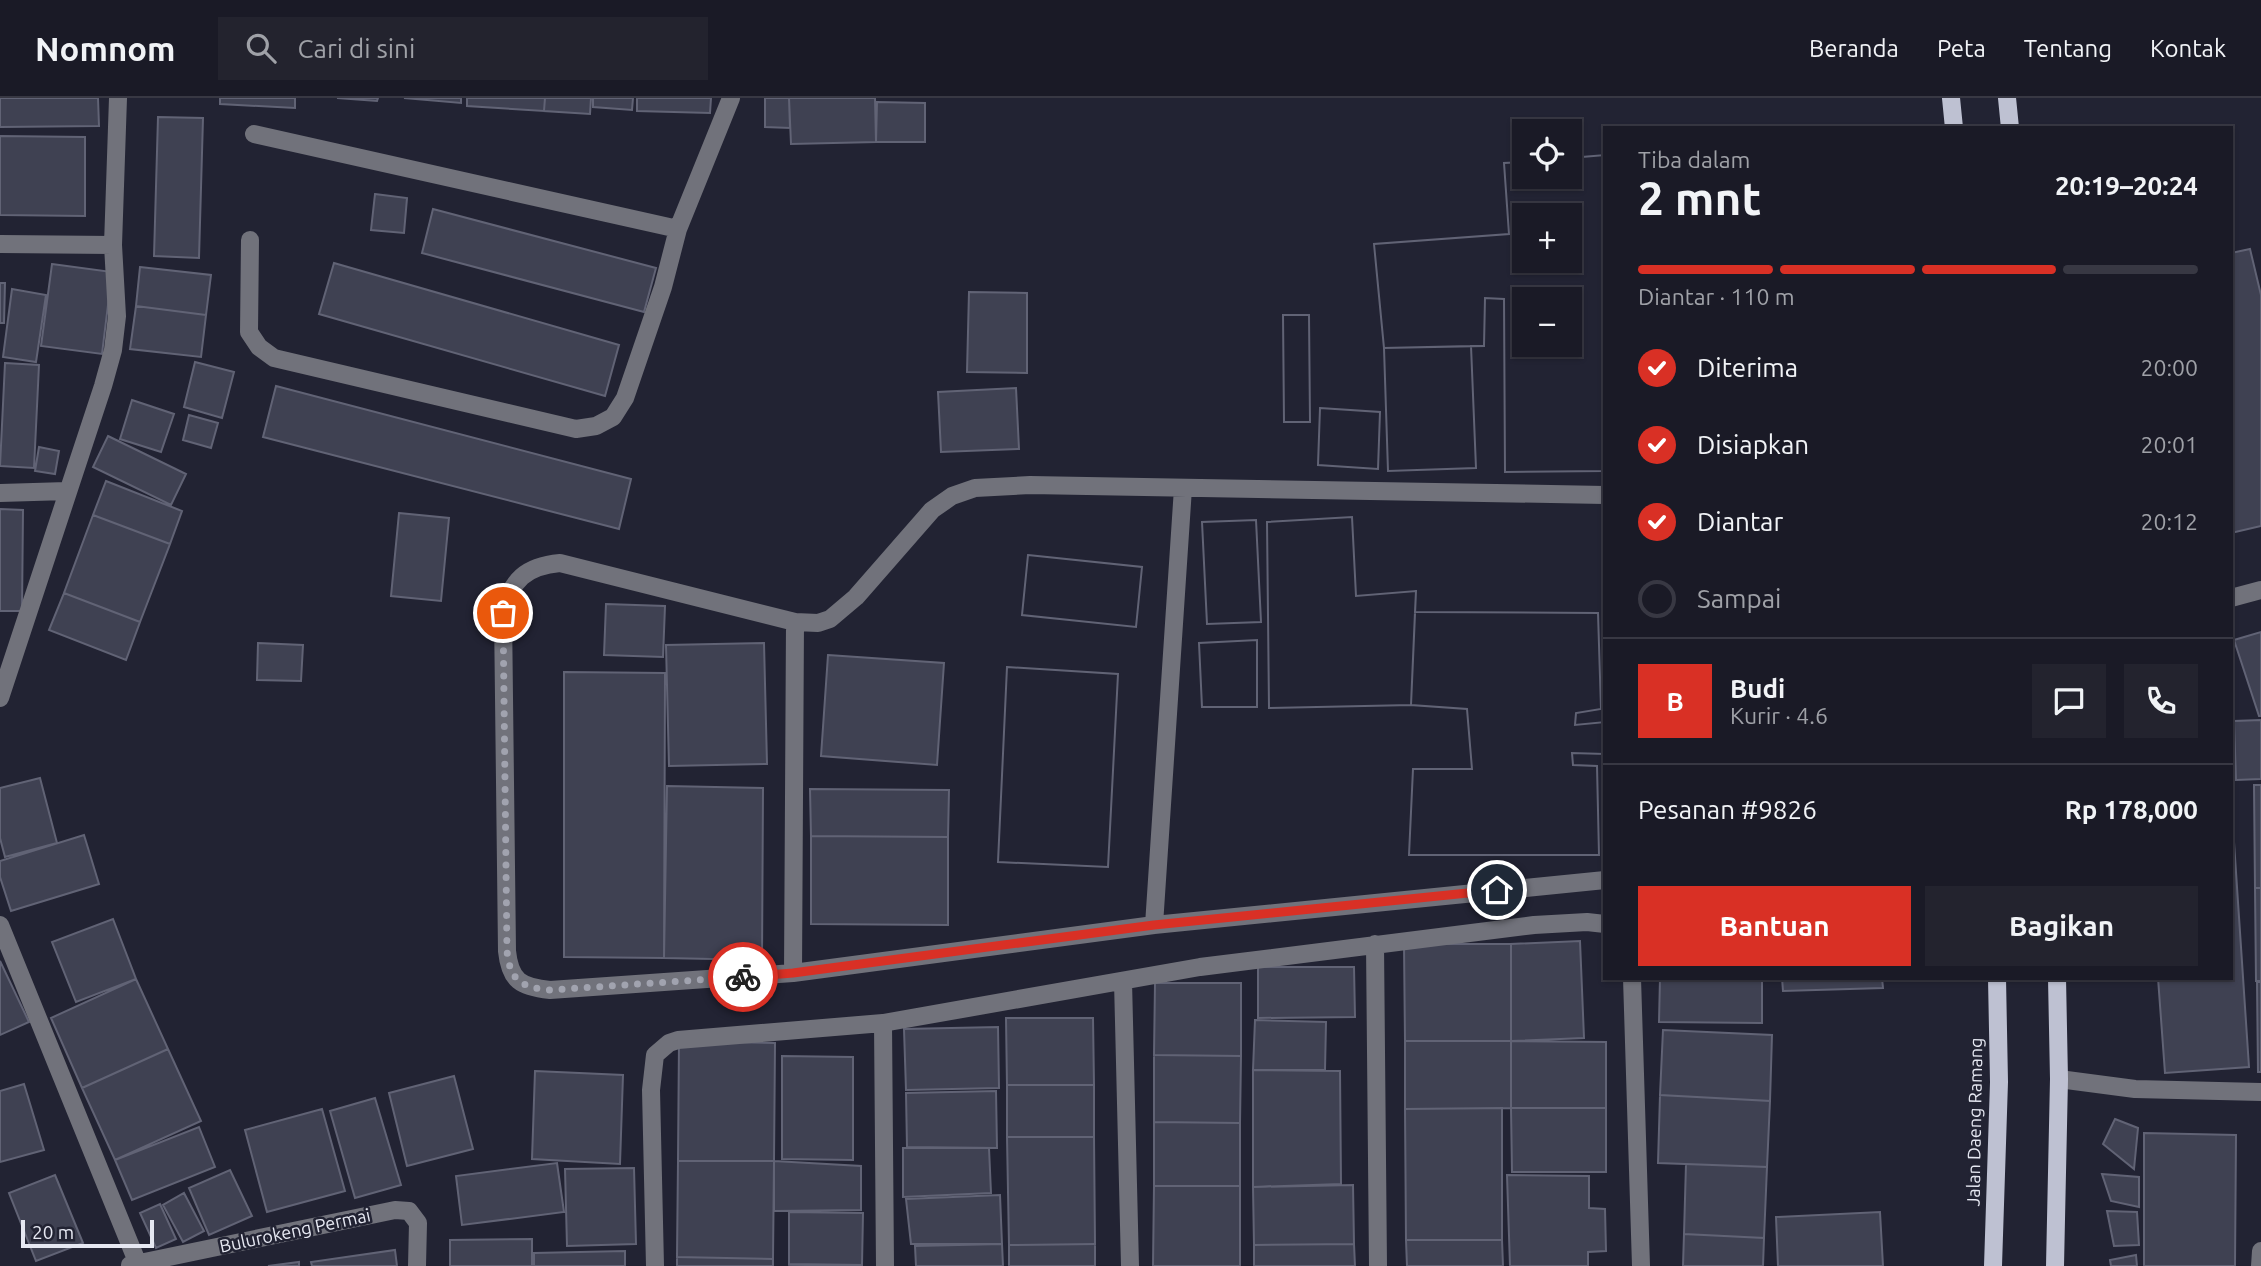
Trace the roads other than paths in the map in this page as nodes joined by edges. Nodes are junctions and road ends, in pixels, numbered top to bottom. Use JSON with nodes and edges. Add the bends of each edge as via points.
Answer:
{"nodes":[{"id":1,"x":118,"y":98,"type":"edge"},
{"id":2,"x":731,"y":98,"type":"edge"},
{"id":3,"x":1951,"y":98,"type":"edge"},
{"id":4,"x":2007,"y":98,"type":"edge"},
{"id":5,"x":1954,"y":126,"type":"edge"},
{"id":6,"x":2010,"y":126,"type":"edge"},
{"id":7,"x":254,"y":134,"type":"dead end"},
{"id":8,"x":678,"y":229,"type":"junction"},
{"id":9,"x":250,"y":240,"type":"dead end"},
{"id":10,"x":0,"y":244,"type":"edge"},
{"id":11,"x":113,"y":245,"type":"junction"},
{"id":12,"x":1183,"y":488,"type":"junction"},
{"id":13,"x":67,"y":491,"type":"junction"},
{"id":14,"x":0,"y":493,"type":"edge"},
{"id":15,"x":1603,"y":495,"type":"edge"},
{"id":16,"x":2261,"y":590,"type":"edge"},
{"id":17,"x":2233,"y":597,"type":"edge"},
{"id":18,"x":795,"y":622,"type":"junction"},
{"id":19,"x":0,"y":698,"type":"edge"},
{"id":20,"x":1603,"y":880,"type":"edge"},
{"id":21,"x":1603,"y":924,"type":"edge"},
{"id":22,"x":0,"y":925,"type":"edge"},
{"id":23,"x":1154,"y":925,"type":"junction"},
{"id":24,"x":1375,"y":944,"type":"junction"},
{"id":25,"x":793,"y":973,"type":"junction"},
{"id":26,"x":1632,"y":980,"type":"edge"},
{"id":27,"x":1997,"y":980,"type":"edge"},
{"id":28,"x":2057,"y":980,"type":"edge"},
{"id":29,"x":1123,"y":981,"type":"junction"},
{"id":30,"x":883,"y":1023,"type":"junction"},
{"id":31,"x":2059,"y":1079,"type":"junction"},
{"id":32,"x":2261,"y":1092,"type":"edge"},
{"id":33,"x":2261,"y":1251,"type":"edge"},
{"id":34,"x":192,"y":1259,"type":"edge"},
{"id":35,"x":132,"y":1265,"type":"edge"},
{"id":36,"x":417,"y":1266,"type":"edge"},
{"id":37,"x":655,"y":1266,"type":"edge"},
{"id":38,"x":886,"y":1266,"type":"edge"},
{"id":39,"x":1130,"y":1266,"type":"edge"},
{"id":40,"x":1378,"y":1266,"type":"edge"},
{"id":41,"x":1642,"y":1266,"type":"edge"},
{"id":42,"x":1993,"y":1266,"type":"edge"},
{"id":43,"x":2054,"y":1266,"type":"edge"},
{"id":44,"x":2260,"y":1266,"type":"edge"}],
"edges":[{"from":1,"to":11,"type":"street"},
{"from":2,"to":8,"type":"street"},
{"from":3,"to":5,"type":"main road"},
{"from":4,"to":6,"type":"main road"},
{"from":7,"to":8,"type":"street"},
{"from":8,"to":9,"type":"street","via":[[625,398],[613,416],[596,426],[576,429],[274,358],[249,332]]},
{"from":10,"to":11,"type":"street"},
{"from":11,"to":13,"type":"street","via":[[117,316],[113,351]]},
{"from":12,"to":15,"type":"street"},
{"from":12,"to":18,"type":"street","via":[[975,488],[932,510],[856,597],[830,619]]},
{"from":12,"to":23,"type":"street"},
{"from":13,"to":14,"type":"street"},
{"from":13,"to":19,"type":"street"},
{"from":16,"to":17,"type":"street"},
{"from":18,"to":25,"type":"street"},
{"from":18,"to":25,"type":"street","via":[[560,563],[534,567],[519,579],[509,592],[503,613],[507,951],[508,967],[519,983],[550,990]]},
{"from":20,"to":23,"type":"street"},
{"from":21,"to":24,"type":"street","via":[[1534,925]]},
{"from":22,"to":35,"type":"street"},
{"from":23,"to":25,"type":"street"},
{"from":24,"to":29,"type":"street"},
{"from":24,"to":40,"type":"street"},
{"from":26,"to":41,"type":"street"},
{"from":27,"to":42,"type":"main road","name":"Jalan Daeng Ramang"},
{"from":28,"to":31,"type":"main road"},
{"from":29,"to":30,"type":"street"},
{"from":29,"to":39,"type":"street"},
{"from":30,"to":37,"type":"street","via":[[699,1037],[660,1049],[653,1061],[651,1090]]},
{"from":30,"to":38,"type":"street"},
{"from":31,"to":32,"type":"street","via":[[2135,1089]]},
{"from":31,"to":43,"type":"main road"},
{"from":33,"to":44,"type":"street"},
{"from":34,"to":35,"type":"street","name":"Bulurokeng Permai"},
{"from":34,"to":36,"type":"street","name":"Bulurokeng Permai","via":[[395,1210],[409,1211],[418,1223]]}]}
